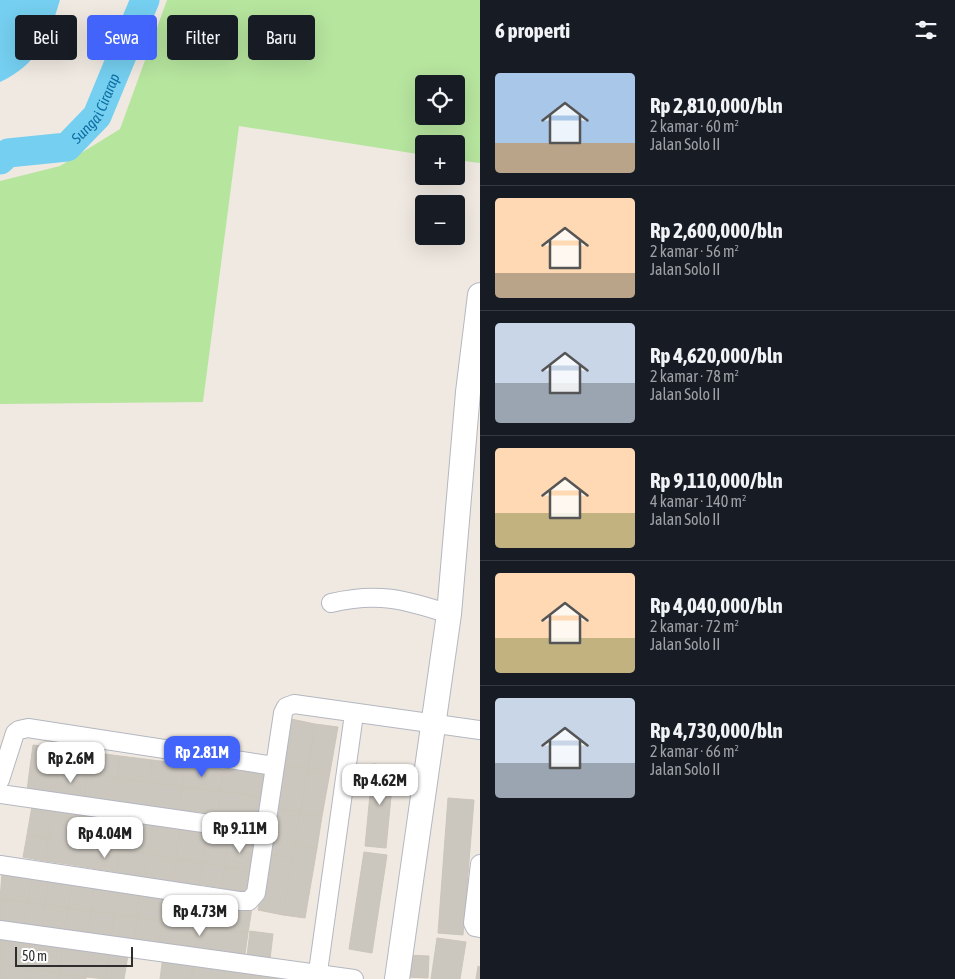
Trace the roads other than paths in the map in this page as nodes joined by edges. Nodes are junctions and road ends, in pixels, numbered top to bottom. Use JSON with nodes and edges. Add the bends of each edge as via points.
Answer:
{"nodes":[{"id":1,"x":480,"y":295,"type":"edge"},
{"id":2,"x":331,"y":603,"type":"dead end"},
{"id":3,"x":449,"y":614,"type":"junction"},
{"id":4,"x":354,"y":714,"type":"junction"},
{"id":5,"x":434,"y":723,"type":"junction"},
{"id":6,"x":480,"y":730,"type":"edge"},
{"id":7,"x":274,"y":766,"type":"junction"},
{"id":8,"x":0,"y":780,"type":"edge"},
{"id":9,"x":0,"y":794,"type":"edge"},
{"id":10,"x":266,"y":832,"type":"junction"},
{"id":11,"x":480,"y":864,"type":"edge"},
{"id":12,"x":0,"y":865,"type":"edge"},
{"id":13,"x":480,"y":928,"type":"edge"},
{"id":14,"x":0,"y":930,"type":"edge"},
{"id":15,"x":318,"y":976,"type":"edge"},
{"id":16,"x":354,"y":979,"type":"edge"},
{"id":17,"x":397,"y":979,"type":"edge"}],
"edges":[{"from":1,"to":3,"type":"street","via":[[468,392]]},
{"from":2,"to":3,"type":"street","via":[[379,597],[412,602]]},
{"from":3,"to":5,"type":"street"},
{"from":4,"to":5,"type":"street"},
{"from":4,"to":7,"type":"street","via":[[288,705],[283,713]]},
{"from":4,"to":15,"type":"street"},
{"from":5,"to":6,"type":"street"},
{"from":5,"to":17,"type":"street"},
{"from":7,"to":8,"type":"street","via":[[28,728],[15,733]]},
{"from":7,"to":10,"type":"street"},
{"from":9,"to":10,"type":"street"},
{"from":10,"to":12,"type":"street","via":[[256,893],[245,901]]},
{"from":11,"to":13,"type":"street","via":[[473,924]]},
{"from":14,"to":15,"type":"street"},
{"from":15,"to":16,"type":"street"}]}
